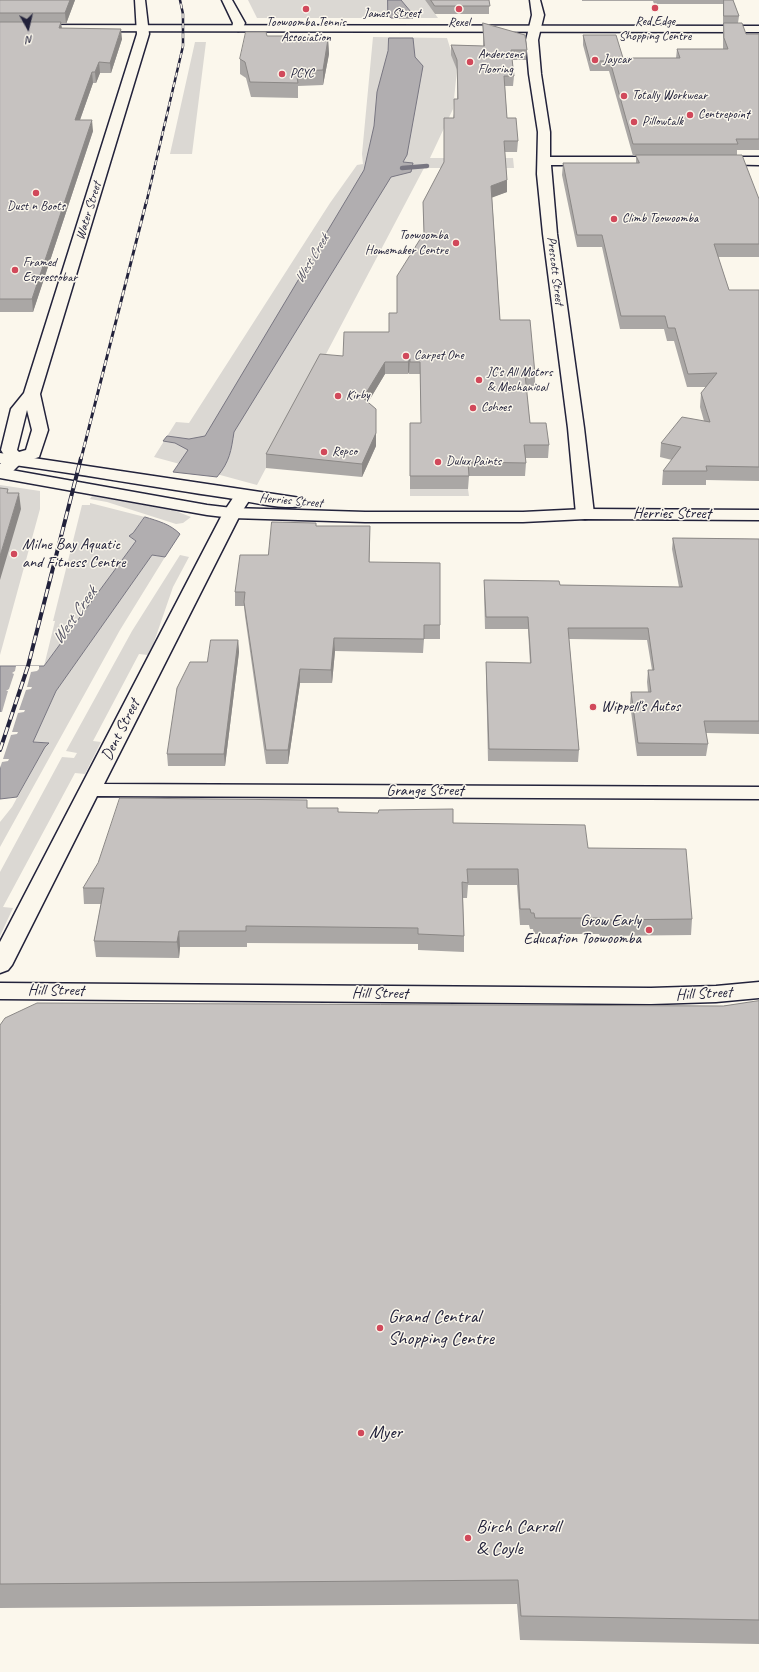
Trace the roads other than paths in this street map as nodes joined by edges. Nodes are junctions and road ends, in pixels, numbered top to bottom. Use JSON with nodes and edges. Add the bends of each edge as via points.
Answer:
{"nodes":[{"id":1,"x":140,"y":0,"type":"edge"},
{"id":2,"x":227,"y":0,"type":"edge"},
{"id":3,"x":535,"y":0,"type":"edge"},
{"id":4,"x":0,"y":28,"type":"edge"},
{"id":5,"x":143,"y":28,"type":"junction"},
{"id":6,"x":238,"y":28,"type":"junction"},
{"id":7,"x":535,"y":28,"type":"junction"},
{"id":8,"x":759,"y":29,"type":"edge"},
{"id":9,"x":544,"y":132,"type":"junction"},
{"id":10,"x":544,"y":161,"type":"junction"},
{"id":11,"x":596,"y":161,"type":"junction"},
{"id":12,"x":675,"y":161,"type":"edge"},
{"id":13,"x":705,"y":161,"type":"edge"},
{"id":14,"x":759,"y":161,"type":"edge"},
{"id":15,"x":32,"y":394,"type":"junction"},
{"id":16,"x":16,"y":424,"type":"junction"},
{"id":17,"x":0,"y":433,"type":"edge"},
{"id":18,"x":4,"y":466,"type":"edge"},
{"id":19,"x":238,"y":505,"type":"junction"},
{"id":20,"x":585,"y":514,"type":"junction"},
{"id":21,"x":759,"y":515,"type":"edge"},
{"id":22,"x":90,"y":790,"type":"junction"},
{"id":23,"x":759,"y":793,"type":"edge"},
{"id":24,"x":0,"y":965,"type":"edge"},
{"id":25,"x":759,"y":990,"type":"edge"},
{"id":26,"x":0,"y":991,"type":"edge"}],
"edges":[{"from":1,"to":5,"type":"main road","name":"Water Street"},
{"from":2,"to":6,"type":"main road","via":[[238,20]]},
{"from":3,"to":7,"type":"main road","name":"Prescott Street","via":[[538,15]]},
{"from":4,"to":5,"type":"main road","name":"James Street"},
{"from":5,"to":6,"type":"main road","name":"James Street"},
{"from":5,"to":15,"type":"main road","name":"Water Street"},
{"from":6,"to":7,"type":"main road","name":"James Street"},
{"from":7,"to":8,"type":"main road","name":"James Street"},
{"from":7,"to":9,"type":"main road","name":"Prescott Street","via":[[532,37],[535,74]]},
{"from":9,"to":10,"type":"main road","name":"Prescott Street"},
{"from":9,"to":11,"type":"main road","via":[[579,156]]},
{"from":10,"to":11,"type":"main road"},
{"from":10,"to":20,"type":"main road","name":"Prescott Street","via":[[550,234]]},
{"from":11,"to":12,"type":"main road"},
{"from":13,"to":14,"type":"main road"},
{"from":15,"to":16,"type":"main road","name":"Water Street","via":[[19,409]]},
{"from":15,"to":18,"type":"main road","name":"Water Street","via":[[40,430],[33,454]]},
{"from":16,"to":17,"type":"main road"},
{"from":16,"to":18,"type":"main road","name":"Water Street"},
{"from":18,"to":19,"type":"main road","name":"Herries Street","via":[[207,510]]},
{"from":19,"to":20,"type":"main road","name":"Herries Street","via":[[365,517],[524,517]]},
{"from":19,"to":22,"type":"main road","name":"Dent Street"},
{"from":20,"to":21,"type":"main road","name":"Herries Street"},
{"from":22,"to":23,"type":"main road","name":"Grange Street"},
{"from":22,"to":24,"type":"main road","name":"Dent Street"},
{"from":25,"to":26,"type":"main road","name":"Hill Street","via":[[652,996]]}]}
